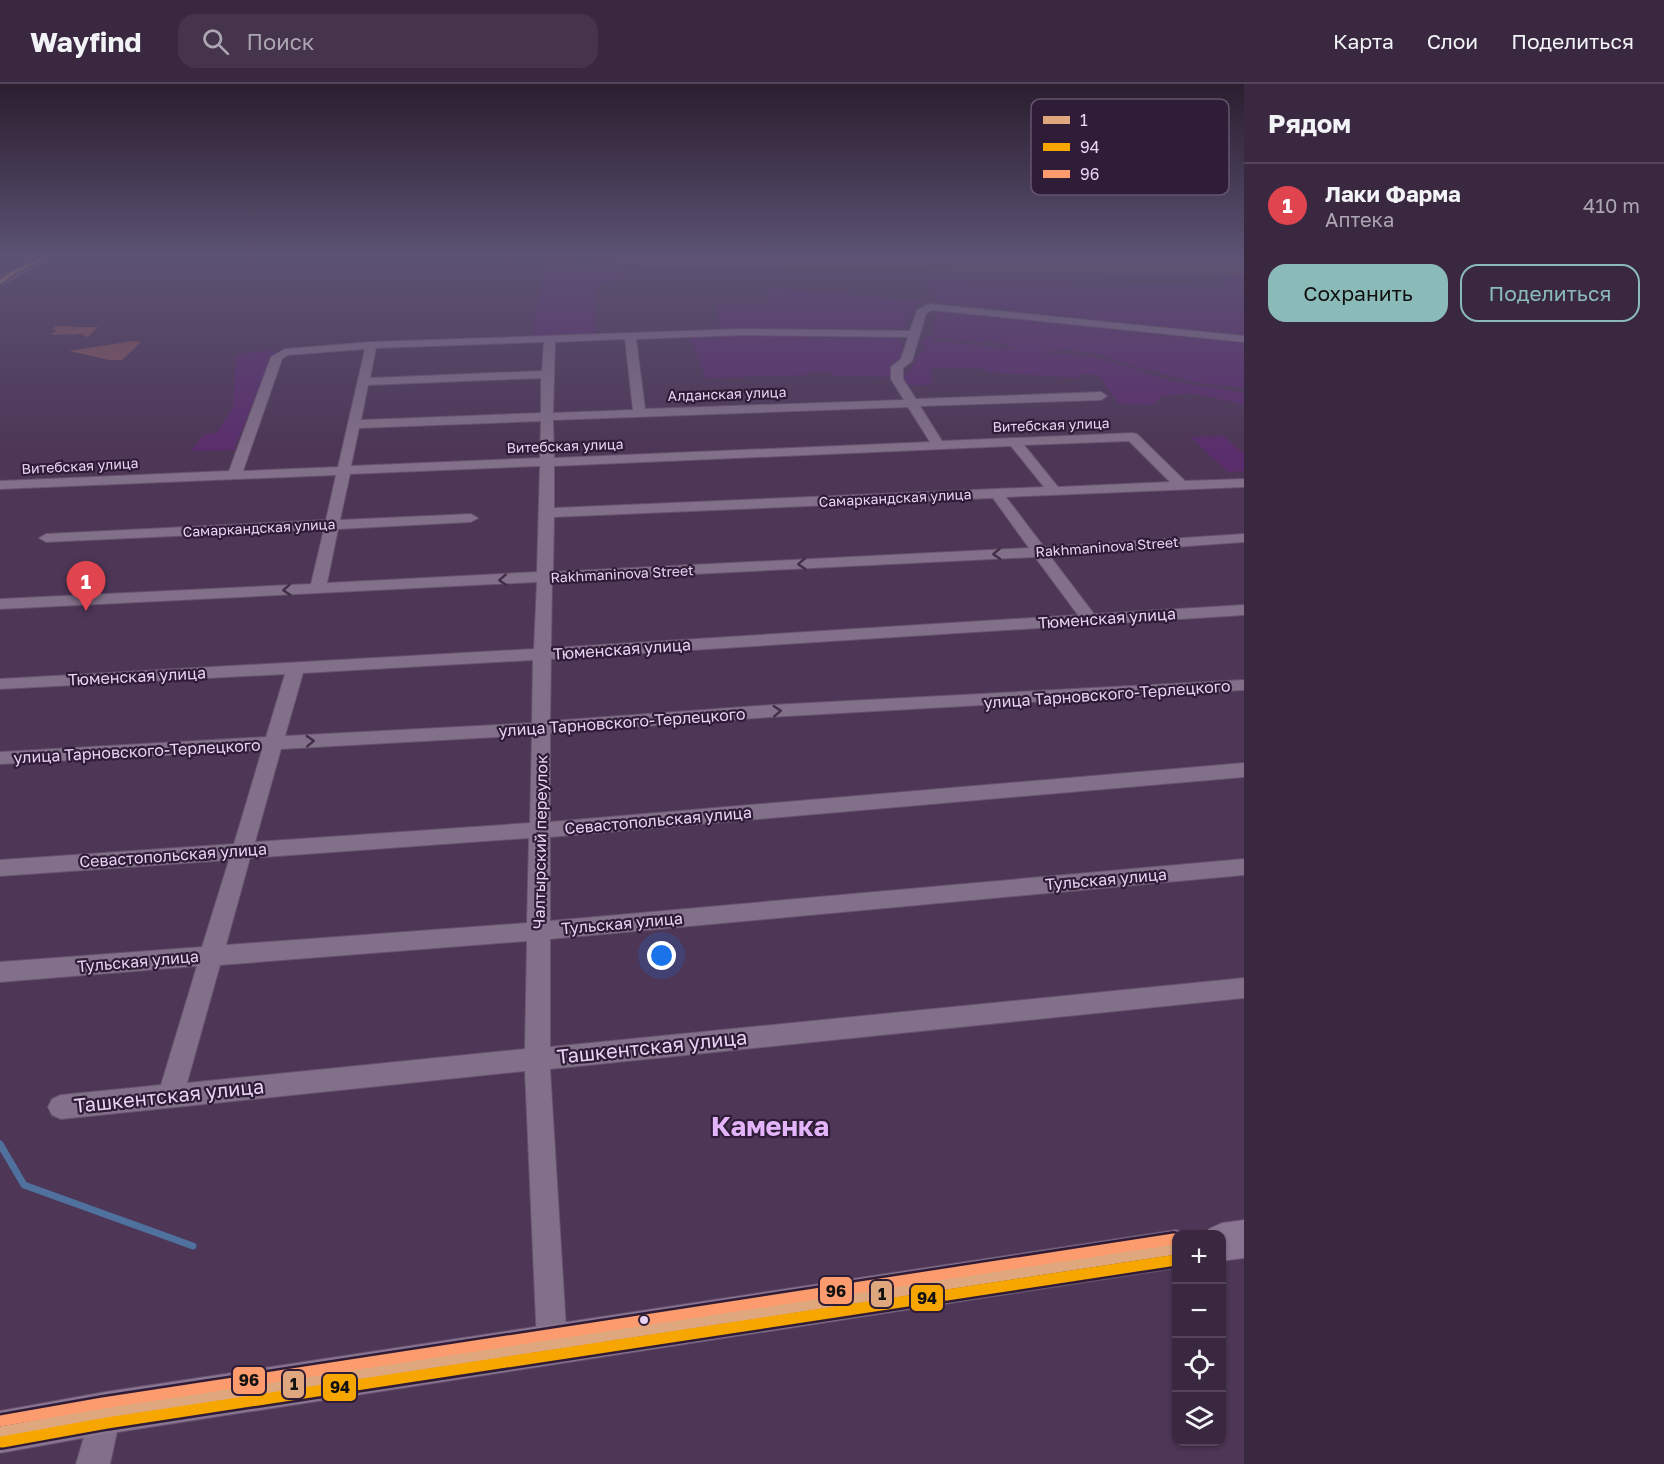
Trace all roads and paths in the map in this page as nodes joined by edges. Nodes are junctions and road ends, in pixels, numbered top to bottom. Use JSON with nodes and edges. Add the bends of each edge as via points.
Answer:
{"nodes":[{"id":1,"x":918,"y":322,"type":"edge"},
{"id":2,"x":1088,"y":322,"type":"edge"},
{"id":3,"x":915,"y":334,"type":"junction"},
{"id":4,"x":630,"y":335,"type":"junction"},
{"id":5,"x":550,"y":339,"type":"junction"},
{"id":6,"x":1244,"y":339,"type":"edge"},
{"id":7,"x":371,"y":345,"type":"junction"},
{"id":8,"x":547,"y":374,"type":"junction"},
{"id":9,"x":362,"y":382,"type":"junction"},
{"id":10,"x":1101,"y":396,"type":"dead end"},
{"id":11,"x":910,"y":402,"type":"junction"},
{"id":12,"x":639,"y":412,"type":"junction"},
{"id":13,"x":546,"y":416,"type":"junction"},
{"id":14,"x":355,"y":424,"type":"junction"},
{"id":15,"x":1014,"y":441,"type":"junction"},
{"id":16,"x":938,"y":445,"type":"junction"},
{"id":17,"x":545,"y":462,"type":"junction"},
{"id":18,"x":345,"y":470,"type":"junction"},
{"id":19,"x":235,"y":474,"type":"junction"},
{"id":20,"x":1244,"y":483,"type":"edge"},
{"id":21,"x":0,"y":484,"type":"edge"},
{"id":22,"x":1182,"y":485,"type":"junction"},
{"id":23,"x":1054,"y":490,"type":"junction"},
{"id":24,"x":996,"y":493,"type":"junction"},
{"id":25,"x":547,"y":513,"type":"junction"},
{"id":26,"x":471,"y":518,"type":"dead end"},
{"id":27,"x":333,"y":525,"type":"junction"},
{"id":28,"x":46,"y":538,"type":"dead end"},
{"id":29,"x":1244,"y":538,"type":"edge"},
{"id":30,"x":1040,"y":552,"type":"junction"},
{"id":31,"x":545,"y":578,"type":"junction"},
{"id":32,"x":318,"y":589,"type":"junction"},
{"id":33,"x":0,"y":604,"type":"edge"},
{"id":34,"x":1241,"y":614,"type":"edge"},
{"id":35,"x":1089,"y":619,"type":"junction"},
{"id":36,"x":542,"y":654,"type":"junction"},
{"id":37,"x":296,"y":666,"type":"junction"},
{"id":38,"x":0,"y":684,"type":"edge"},
{"id":39,"x":1244,"y":685,"type":"edge"},
{"id":40,"x":542,"y":728,"type":"junction"},
{"id":41,"x":275,"y":743,"type":"junction"},
{"id":42,"x":0,"y":758,"type":"edge"},
{"id":43,"x":1244,"y":770,"type":"edge"},
{"id":44,"x":540,"y":830,"type":"junction"},
{"id":45,"x":244,"y":850,"type":"junction"},
{"id":46,"x":1244,"y":867,"type":"edge"},
{"id":47,"x":0,"y":868,"type":"edge"},
{"id":48,"x":539,"y":931,"type":"junction"},
{"id":49,"x":211,"y":955,"type":"junction"},
{"id":50,"x":0,"y":972,"type":"edge"},
{"id":51,"x":1244,"y":988,"type":"edge"},
{"id":52,"x":537,"y":1058,"type":"junction"},
{"id":53,"x":170,"y":1097,"type":"junction"},
{"id":54,"x":61,"y":1107,"type":"dead end"},
{"id":55,"x":1244,"y":1239,"type":"edge"},
{"id":56,"x":1226,"y":1241,"type":"edge"},
{"id":57,"x":1172,"y":1250,"type":"edge"},
{"id":58,"x":552,"y":1344,"type":"junction"},
{"id":59,"x":105,"y":1413,"type":"junction"},
{"id":60,"x":0,"y":1432,"type":"edge"},
{"id":61,"x":93,"y":1464,"type":"edge"}],
"edges":[{"from":1,"to":3,"type":"street"},
{"from":2,"to":6,"type":"street"},
{"from":3,"to":4,"type":"street"},
{"from":3,"to":11,"type":"street","via":[[906,361],[897,367],[897,378]]},
{"from":4,"to":5,"type":"street"},
{"from":4,"to":12,"type":"street"},
{"from":5,"to":7,"type":"street"},
{"from":5,"to":8,"type":"street","name":"Чалтырский переулок"},
{"from":7,"to":9,"type":"street"},
{"from":7,"to":19,"type":"street","via":[[285,352],[277,357]]},
{"from":8,"to":9,"type":"street"},
{"from":8,"to":13,"type":"street","name":"Чалтырский переулок"},
{"from":9,"to":14,"type":"street"},
{"from":10,"to":11,"type":"street","name":"Алданская улица"},
{"from":11,"to":12,"type":"street","name":"Алданская улица"},
{"from":11,"to":16,"type":"street"},
{"from":12,"to":13,"type":"street","name":"Алданская улица"},
{"from":13,"to":14,"type":"street","name":"Алданская улица"},
{"from":13,"to":17,"type":"street","name":"Чалтырский переулок"},
{"from":14,"to":18,"type":"street"},
{"from":15,"to":16,"type":"street","name":"Витебская улица"},
{"from":15,"to":22,"type":"street","name":"Витебская улица","via":[[1132,436]]},
{"from":15,"to":23,"type":"street"},
{"from":16,"to":17,"type":"street","name":"Витебская улица"},
{"from":17,"to":18,"type":"street","name":"Витебская улица"},
{"from":17,"to":25,"type":"street","name":"Чалтырский переулок"},
{"from":18,"to":19,"type":"street","name":"Витебская улица"},
{"from":18,"to":27,"type":"street"},
{"from":19,"to":21,"type":"street","name":"Витебская улица"},
{"from":20,"to":22,"type":"street","name":"Самаркандская улица"},
{"from":22,"to":23,"type":"street","name":"Самаркандская улица"},
{"from":23,"to":24,"type":"street","name":"Самаркандская улица"},
{"from":24,"to":25,"type":"street","name":"Самаркандская улица"},
{"from":24,"to":30,"type":"street"},
{"from":25,"to":31,"type":"street","name":"Чалтырский переулок"},
{"from":26,"to":27,"type":"street","name":"Самаркандская улица"},
{"from":27,"to":28,"type":"street","name":"Самаркандская улица"},
{"from":27,"to":32,"type":"street"},
{"from":29,"to":30,"type":"street","name":"Rakhmaninova Street"},
{"from":30,"to":31,"type":"street","name":"Rakhmaninova Street","one_way":true},
{"from":30,"to":35,"type":"street"},
{"from":31,"to":32,"type":"street","name":"Rakhmaninova Street","one_way":true},
{"from":31,"to":36,"type":"street","name":"Чалтырский переулок"},
{"from":32,"to":33,"type":"street","name":"Rakhmaninova Street","one_way":true},
{"from":34,"to":35,"type":"street","name":"Тюменская улица"},
{"from":35,"to":36,"type":"street","name":"Тюменская улица"},
{"from":36,"to":37,"type":"street","name":"Тюменская улица"},
{"from":36,"to":40,"type":"street","name":"Чалтырский переулок"},
{"from":37,"to":38,"type":"street","name":"Тюменская улица"},
{"from":37,"to":41,"type":"street"},
{"from":40,"to":39,"type":"street","name":"улица Тарновского-Терлецкого","one_way":true},
{"from":41,"to":40,"type":"street","name":"улица Тарновского-Терлецкого","one_way":true},
{"from":40,"to":44,"type":"street","name":"Чалтырский переулок"},
{"from":41,"to":42,"type":"street","name":"улица Тарновского-Терлецкого"},
{"from":41,"to":45,"type":"street"},
{"from":43,"to":44,"type":"street","name":"Севастопольская улица"},
{"from":44,"to":45,"type":"street","name":"Севастопольская улица"},
{"from":44,"to":48,"type":"street","name":"Чалтырский переулок"},
{"from":45,"to":47,"type":"street","name":"Севастопольская улица"},
{"from":45,"to":49,"type":"street"},
{"from":46,"to":48,"type":"street","name":"Тульская улица"},
{"from":48,"to":49,"type":"street","name":"Тульская улица"},
{"from":48,"to":52,"type":"street","name":"Чалтырский переулок"},
{"from":49,"to":50,"type":"street","name":"Тульская улица"},
{"from":49,"to":53,"type":"street"},
{"from":51,"to":52,"type":"street","name":"Ташкентская улица"},
{"from":52,"to":53,"type":"street","name":"Ташкентская улица"},
{"from":52,"to":58,"type":"street","name":"Чалтырский переулок"},
{"from":53,"to":54,"type":"street","name":"Ташкентская улица"},
{"from":55,"to":56,"type":"main road"},
{"from":57,"to":58,"type":"main road"},
{"from":58,"to":59,"type":"main road"},
{"from":59,"to":60,"type":"main road"},
{"from":59,"to":61,"type":"street"}]}
